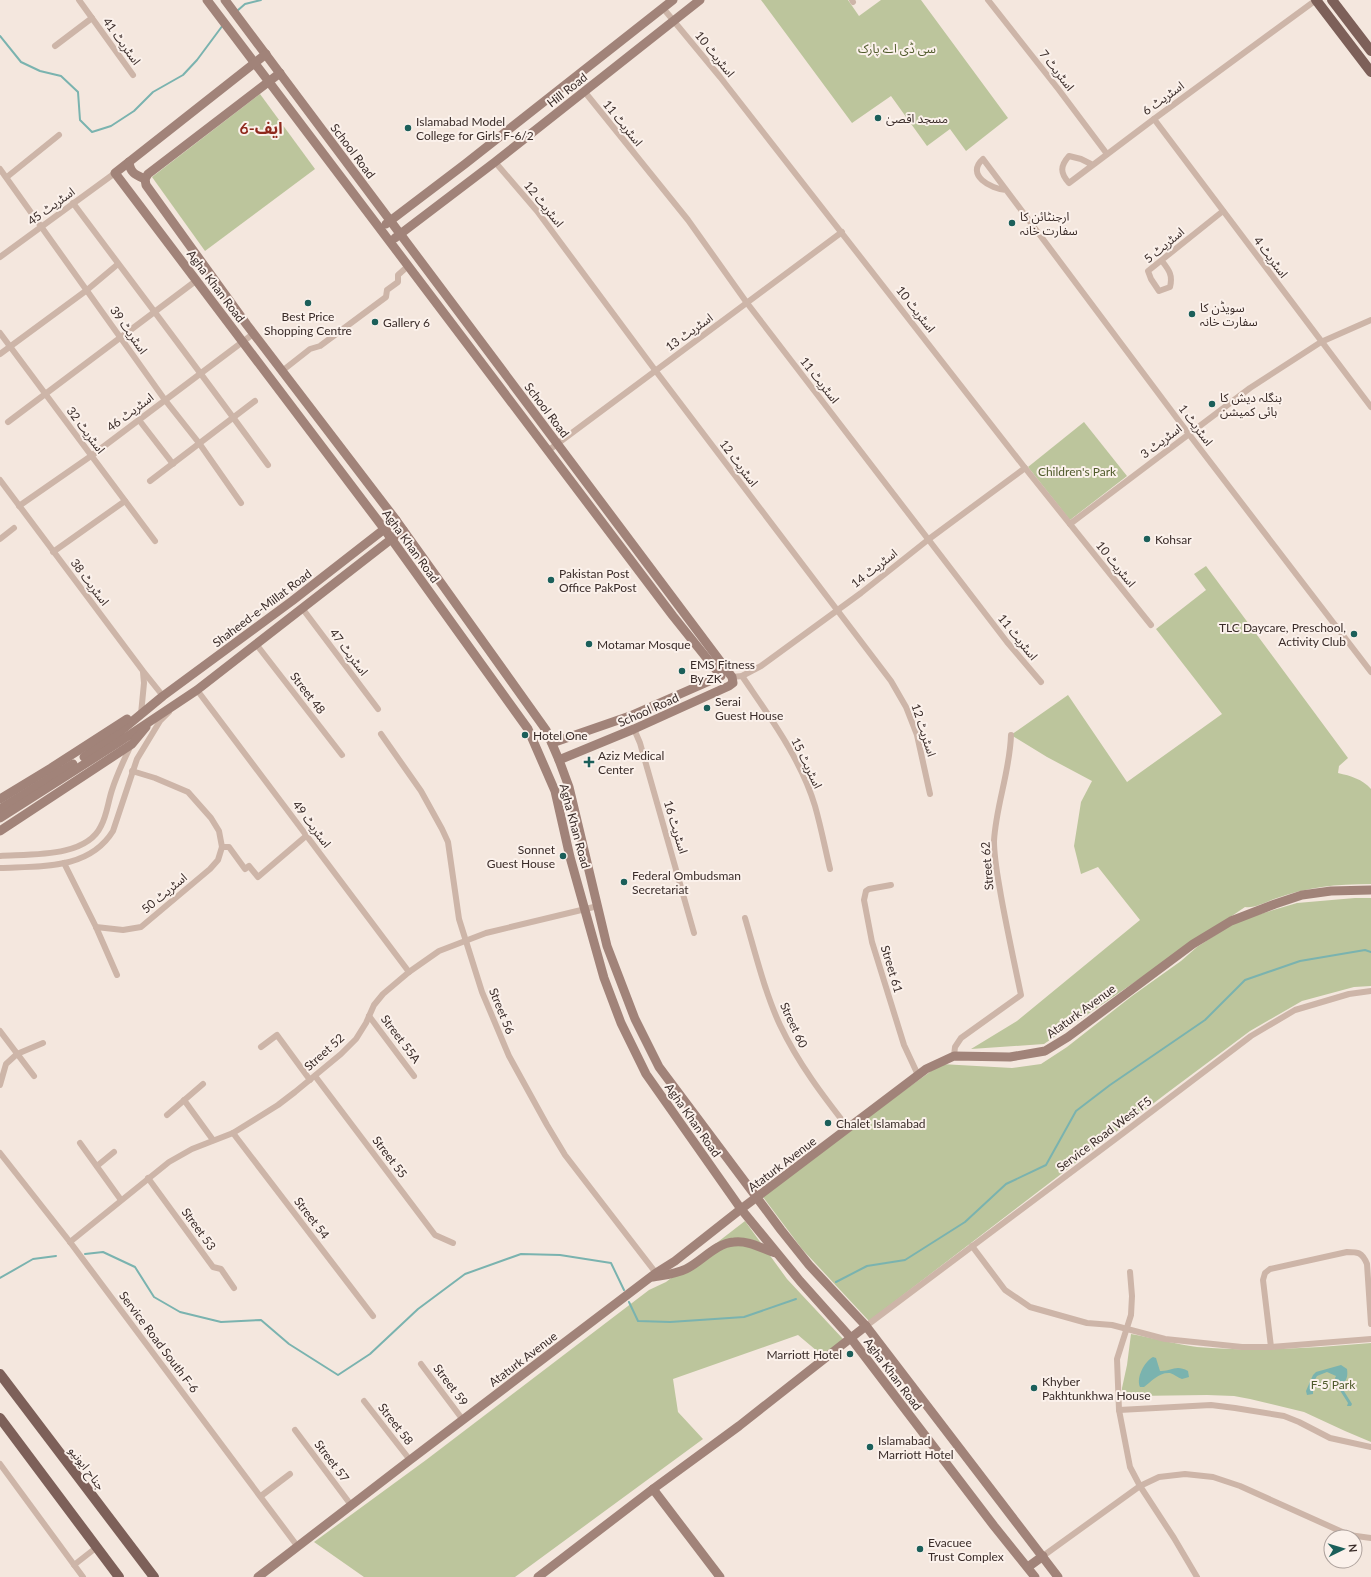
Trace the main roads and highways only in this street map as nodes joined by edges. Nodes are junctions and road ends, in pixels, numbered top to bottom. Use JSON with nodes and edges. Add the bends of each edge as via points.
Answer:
{"nodes":[{"id":1,"x":1316,"y":0,"type":"edge"},
{"id":2,"x":1332,"y":0,"type":"edge"},
{"id":3,"x":1371,"y":51,"type":"edge"},
{"id":4,"x":1371,"y":72,"type":"edge"},
{"id":5,"x":0,"y":1374,"type":"edge"},
{"id":6,"x":0,"y":1418,"type":"edge"},
{"id":7,"x":119,"y":1577,"type":"edge"},
{"id":8,"x":154,"y":1577,"type":"edge"}],
"edges":[{"from":1,"to":4,"type":"main road"},
{"from":2,"to":3,"type":"main road"},
{"from":5,"to":8,"type":"main road","name":"جناح ایونیو"},
{"from":6,"to":7,"type":"main road"}]}
